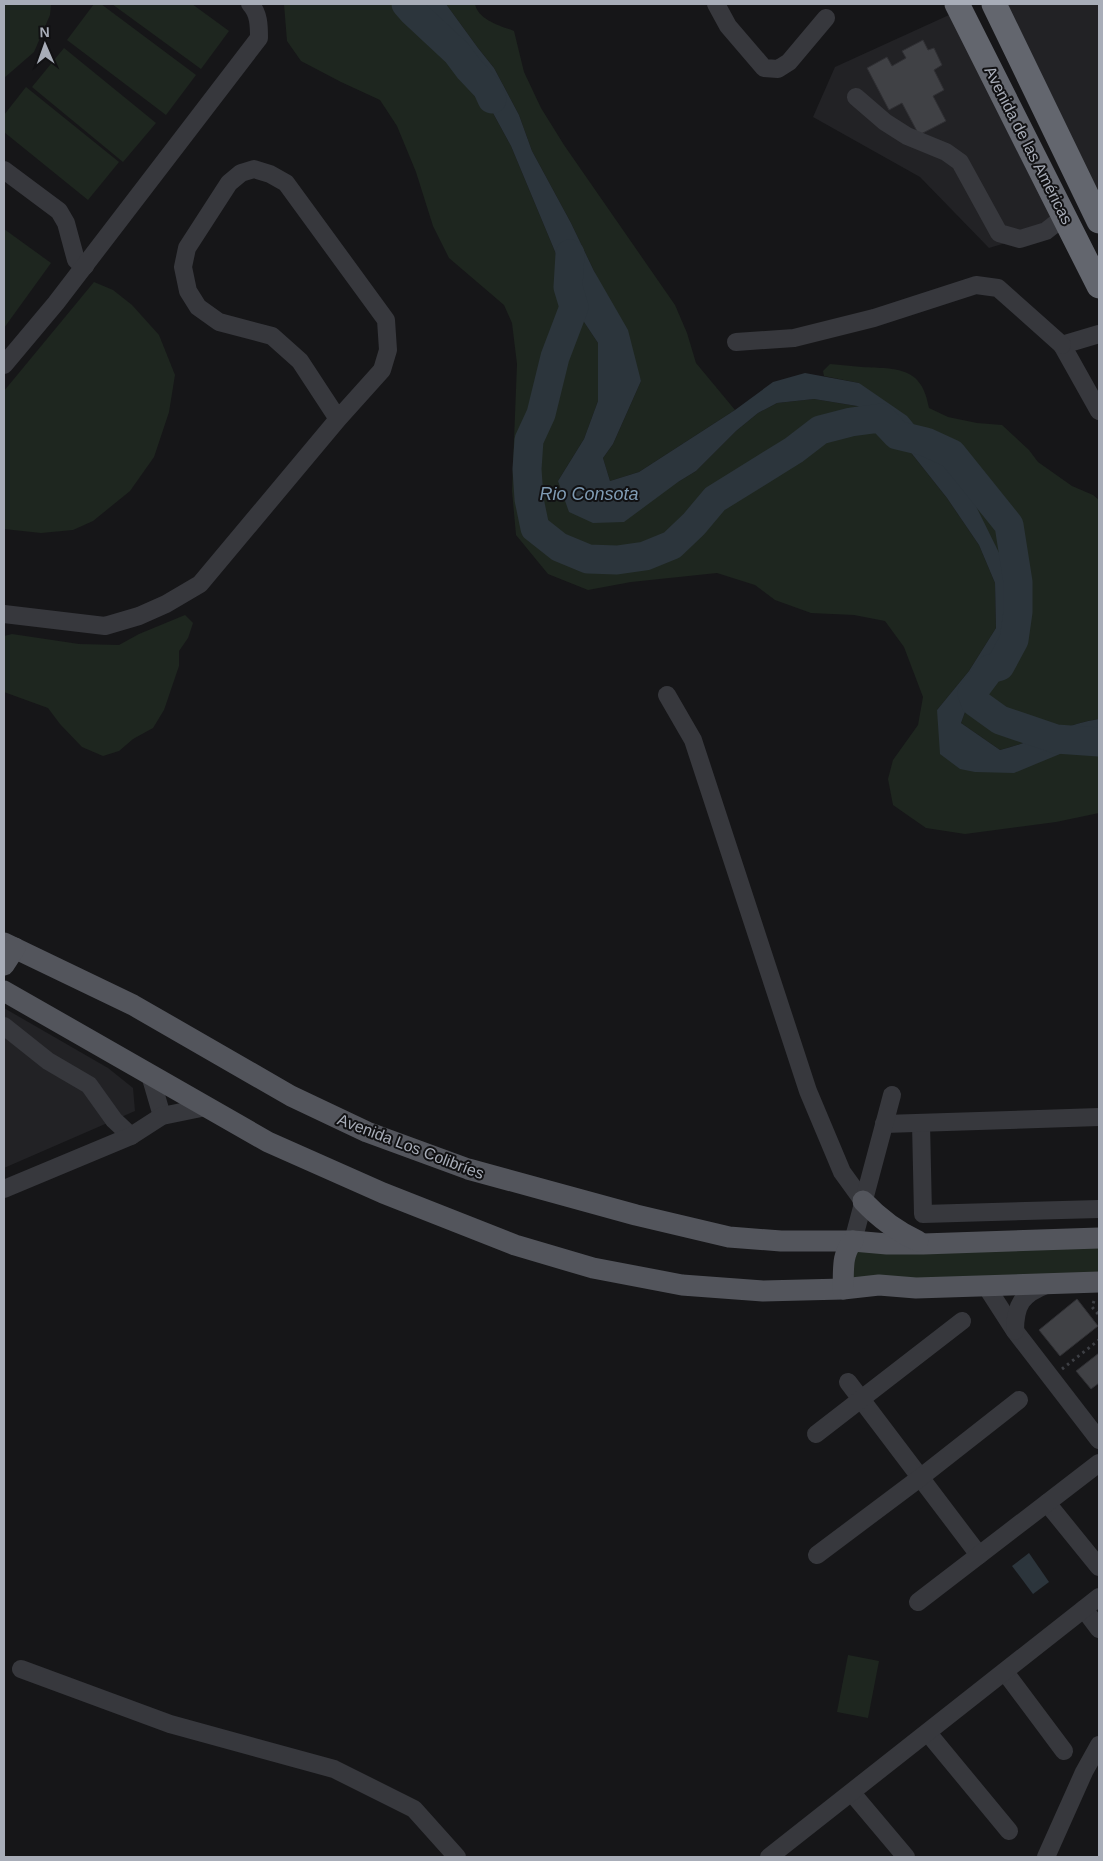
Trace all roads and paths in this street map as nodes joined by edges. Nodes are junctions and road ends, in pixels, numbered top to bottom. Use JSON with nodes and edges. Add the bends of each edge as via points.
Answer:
{"nodes":[{"id":1,"x":250,"y":4,"type":"edge"},
{"id":2,"x":716,"y":4,"type":"edge"},
{"id":3,"x":957,"y":4,"type":"edge"},
{"id":4,"x":994,"y":4,"type":"edge"},
{"id":5,"x":826,"y":18,"type":"dead end"},
{"id":6,"x":856,"y":97,"type":"dead end"},
{"id":7,"x":4,"y":170,"type":"edge"},
{"id":8,"x":1065,"y":216,"type":"junction"},
{"id":9,"x":1099,"y":220,"type":"edge"},
{"id":10,"x":85,"y":266,"type":"junction"},
{"id":11,"x":1099,"y":286,"type":"edge"},
{"id":12,"x":1099,"y":334,"type":"edge"},
{"id":13,"x":736,"y":342,"type":"dead end"},
{"id":14,"x":1062,"y":345,"type":"junction"},
{"id":15,"x":4,"y":365,"type":"edge"},
{"id":16,"x":1099,"y":411,"type":"edge"},
{"id":17,"x":338,"y":419,"type":"junction"},
{"id":18,"x":4,"y":614,"type":"edge"},
{"id":19,"x":667,"y":695,"type":"dead end"},
{"id":20,"x":7,"y":952,"type":"edge"},
{"id":21,"x":4,"y":991,"type":"edge"},
{"id":22,"x":4,"y":1026,"type":"edge"},
{"id":23,"x":150,"y":1075,"type":"junction"},
{"id":24,"x":892,"y":1095,"type":"dead end"},
{"id":25,"x":206,"y":1107,"type":"junction"},
{"id":26,"x":162,"y":1116,"type":"junction"},
{"id":27,"x":1099,"y":1118,"type":"edge"},
{"id":28,"x":921,"y":1123,"type":"junction"},
{"id":29,"x":884,"y":1124,"type":"junction"},
{"id":30,"x":131,"y":1136,"type":"junction"},
{"id":31,"x":4,"y":1189,"type":"edge"},
{"id":32,"x":863,"y":1201,"type":"junction"},
{"id":33,"x":1099,"y":1208,"type":"edge"},
{"id":34,"x":1099,"y":1238,"type":"edge"},
{"id":35,"x":853,"y":1241,"type":"junction"},
{"id":36,"x":923,"y":1244,"type":"junction"},
{"id":37,"x":1099,"y":1284,"type":"edge"},
{"id":38,"x":1046,"y":1285,"type":"junction"},
{"id":39,"x":986,"y":1286,"type":"junction"},
{"id":40,"x":843,"y":1289,"type":"junction"},
{"id":41,"x":962,"y":1321,"type":"dead end"},
{"id":42,"x":1015,"y":1331,"type":"junction"},
{"id":43,"x":1099,"y":1340,"type":"edge"},
{"id":44,"x":1052,"y":1377,"type":"junction"},
{"id":45,"x":848,"y":1382,"type":"dead end"},
{"id":46,"x":861,"y":1398,"type":"junction"},
{"id":47,"x":1019,"y":1400,"type":"dead end"},
{"id":48,"x":816,"y":1434,"type":"dead end"},
{"id":49,"x":1099,"y":1440,"type":"edge"},
{"id":50,"x":1099,"y":1463,"type":"edge"},
{"id":51,"x":920,"y":1477,"type":"junction"},
{"id":52,"x":1047,"y":1503,"type":"junction"},
{"id":53,"x":817,"y":1555,"type":"dead end"},
{"id":54,"x":979,"y":1555,"type":"junction"},
{"id":55,"x":1099,"y":1567,"type":"edge"},
{"id":56,"x":1099,"y":1597,"type":"edge"},
{"id":57,"x":918,"y":1602,"type":"dead end"},
{"id":58,"x":1084,"y":1609,"type":"junction"},
{"id":59,"x":1099,"y":1629,"type":"edge"},
{"id":60,"x":21,"y":1669,"type":"dead end"},
{"id":61,"x":1005,"y":1672,"type":"junction"},
{"id":62,"x":928,"y":1733,"type":"junction"},
{"id":63,"x":1099,"y":1745,"type":"edge"},
{"id":64,"x":1064,"y":1751,"type":"dead end"},
{"id":65,"x":1092,"y":1772,"type":"edge"},
{"id":66,"x":852,"y":1792,"type":"junction"},
{"id":67,"x":1010,"y":1831,"type":"dead end"},
{"id":68,"x":777,"y":1855,"type":"edge"},
{"id":69,"x":456,"y":1857,"type":"edge"},
{"id":70,"x":906,"y":1857,"type":"edge"},
{"id":71,"x":1046,"y":1857,"type":"edge"}],
"edges":[{"from":1,"to":10,"type":"street","via":[[259,23],[259,38]]},
{"from":2,"to":5,"type":"street","via":[[728,26],[764,68],[778,70],[789,62]]},
{"from":3,"to":8,"type":"highway","name":"Avenida de las Américas"},
{"from":4,"to":9,"type":"highway","name":"Avenida de las Américas"},
{"from":6,"to":8,"type":"street","via":[[900,132],[946,152],[960,162],[999,233],[1020,239],[1046,231]]},
{"from":7,"to":10,"type":"street","via":[[59,211],[66,222],[76,260]]},
{"from":8,"to":11,"type":"highway","name":"Avenida de las Américas"},
{"from":10,"to":15,"type":"street"},
{"from":12,"to":14,"type":"street"},
{"from":13,"to":14,"type":"street","via":[[794,338],[874,318],[976,285],[998,288]]},
{"from":14,"to":16,"type":"street"},
{"from":17,"to":17,"type":"street","via":[[382,370],[388,350],[386,320],[286,183],[254,169],[241,173],[229,183],[187,248],[183,267],[188,292],[198,306],[219,322],[272,336],[300,361]]},
{"from":17,"to":18,"type":"street","via":[[200,584],[166,604],[106,626]]},
{"from":19,"to":32,"type":"street","via":[[693,740],[808,1091],[842,1172]]},
{"from":20,"to":35,"type":"main road","name":"Avenida Los Colibríes","via":[[133,1005],[290,1096],[367,1132],[468,1169],[729,1237]]},
{"from":21,"to":23,"type":"main road"},
{"from":22,"to":30,"type":"street","via":[[48,1061],[89,1085],[114,1120]]},
{"from":23,"to":25,"type":"main road"},
{"from":23,"to":26,"type":"street"},
{"from":24,"to":29,"type":"street"},
{"from":25,"to":26,"type":"street"},
{"from":25,"to":40,"type":"main road","via":[[268,1142],[382,1193],[515,1245],[593,1268],[682,1285],[763,1291]]},
{"from":26,"to":30,"type":"street"},
{"from":27,"to":28,"type":"street"},
{"from":28,"to":29,"type":"street"},
{"from":28,"to":33,"type":"street","via":[[923,1214]]},
{"from":29,"to":32,"type":"street"},
{"from":30,"to":31,"type":"street"},
{"from":32,"to":35,"type":"street"},
{"from":32,"to":36,"type":"main road","via":[[880,1219]]},
{"from":34,"to":36,"type":"main road","name":"Avenida Los Colibríes"},
{"from":35,"to":36,"type":"main road","name":"Avenida Los Colibríes"},
{"from":35,"to":40,"type":"main road","via":[[844,1259]]},
{"from":37,"to":38,"type":"main road"},
{"from":38,"to":39,"type":"main road"},
{"from":38,"to":42,"type":"street","via":[[1032,1290],[1021,1301],[1015,1315]]},
{"from":39,"to":40,"type":"main road","via":[[916,1288],[879,1285]]},
{"from":39,"to":42,"type":"street"},
{"from":41,"to":46,"type":"street"},
{"from":42,"to":44,"type":"street"},
{"from":43,"to":44,"type":"path"},
{"from":44,"to":49,"type":"street"},
{"from":45,"to":46,"type":"street"},
{"from":46,"to":48,"type":"street"},
{"from":46,"to":51,"type":"street"},
{"from":47,"to":51,"type":"street"},
{"from":50,"to":52,"type":"street"},
{"from":51,"to":53,"type":"street"},
{"from":51,"to":54,"type":"street"},
{"from":52,"to":54,"type":"street"},
{"from":52,"to":55,"type":"street"},
{"from":54,"to":57,"type":"street"},
{"from":56,"to":58,"type":"street"},
{"from":58,"to":59,"type":"street"},
{"from":58,"to":61,"type":"street"},
{"from":60,"to":69,"type":"street","via":[[170,1724],[334,1769],[414,1809]]},
{"from":61,"to":62,"type":"street"},
{"from":61,"to":64,"type":"street"},
{"from":62,"to":66,"type":"street"},
{"from":62,"to":67,"type":"street"},
{"from":63,"to":65,"type":"street"},
{"from":65,"to":71,"type":"street"},
{"from":66,"to":68,"type":"street"},
{"from":66,"to":70,"type":"street"}]}
